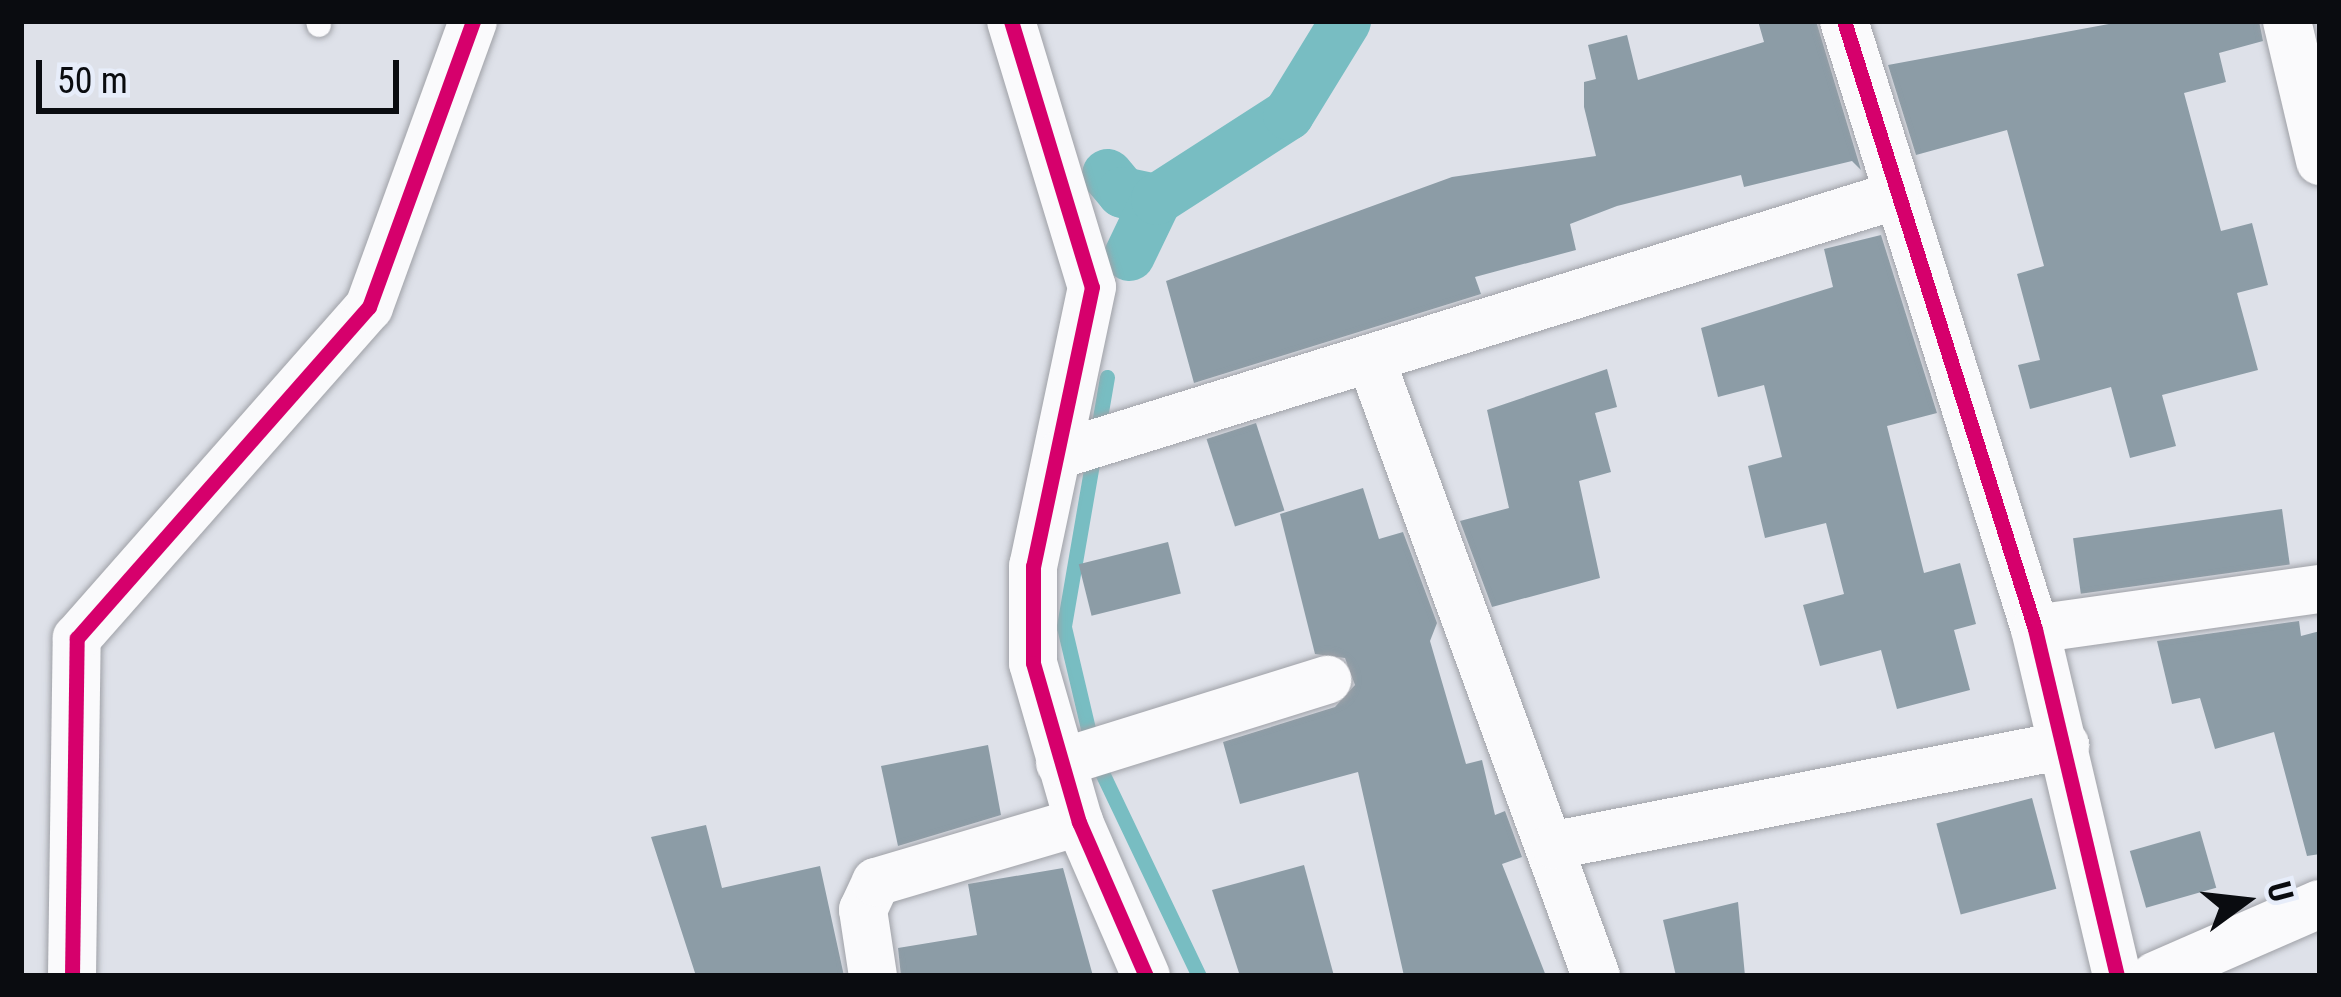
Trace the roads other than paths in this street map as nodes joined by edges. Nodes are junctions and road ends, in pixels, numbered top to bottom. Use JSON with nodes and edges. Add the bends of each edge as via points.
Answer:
{"nodes":[{"id":1,"x":473,"y":21,"type":"edge"},
{"id":2,"x":1011,"y":21,"type":"edge"},
{"id":3,"x":1844,"y":21,"type":"edge"},
{"id":4,"x":2287,"y":21,"type":"edge"},
{"id":5,"x":2320,"y":161,"type":"edge"},
{"id":6,"x":1894,"y":196,"type":"junction"},
{"id":7,"x":1371,"y":360,"type":"junction"},
{"id":8,"x":1093,"y":445,"type":"junction"},
{"id":9,"x":2320,"y":590,"type":"edge"},
{"id":10,"x":2035,"y":629,"type":"junction"},
{"id":11,"x":1327,"y":680,"type":"dead end"},
{"id":12,"x":2065,"y":745,"type":"junction"},
{"id":13,"x":1081,"y":754,"type":"junction"},
{"id":14,"x":1079,"y":822,"type":"junction"},
{"id":15,"x":1555,"y":845,"type":"junction"},
{"id":16,"x":2320,"y":904,"type":"edge"},
{"id":17,"x":72,"y":976,"type":"edge"},
{"id":18,"x":873,"y":976,"type":"edge"},
{"id":19,"x":1146,"y":976,"type":"edge"},
{"id":20,"x":1596,"y":976,"type":"edge"},
{"id":21,"x":2117,"y":976,"type":"edge"},
{"id":22,"x":2155,"y":976,"type":"edge"}],
"edges":[{"from":1,"to":17,"type":"street","via":[[369,307],[77,638]]},
{"from":2,"to":8,"type":"street","via":[[1089,253]]},
{"from":3,"to":6,"type":"street"},
{"from":4,"to":5,"type":"street"},
{"from":6,"to":7,"type":"street"},
{"from":6,"to":10,"type":"street"},
{"from":7,"to":8,"type":"street"},
{"from":7,"to":15,"type":"street"},
{"from":8,"to":13,"type":"street","via":[[1030,608]]},
{"from":9,"to":10,"type":"street"},
{"from":10,"to":12,"type":"street"},
{"from":11,"to":13,"type":"street"},
{"from":12,"to":15,"type":"street"},
{"from":12,"to":21,"type":"street"},
{"from":13,"to":14,"type":"street"},
{"from":14,"to":18,"type":"street","via":[[876,882],[863,910]]},
{"from":14,"to":19,"type":"street"},
{"from":15,"to":20,"type":"street"},
{"from":16,"to":22,"type":"street"}]}
